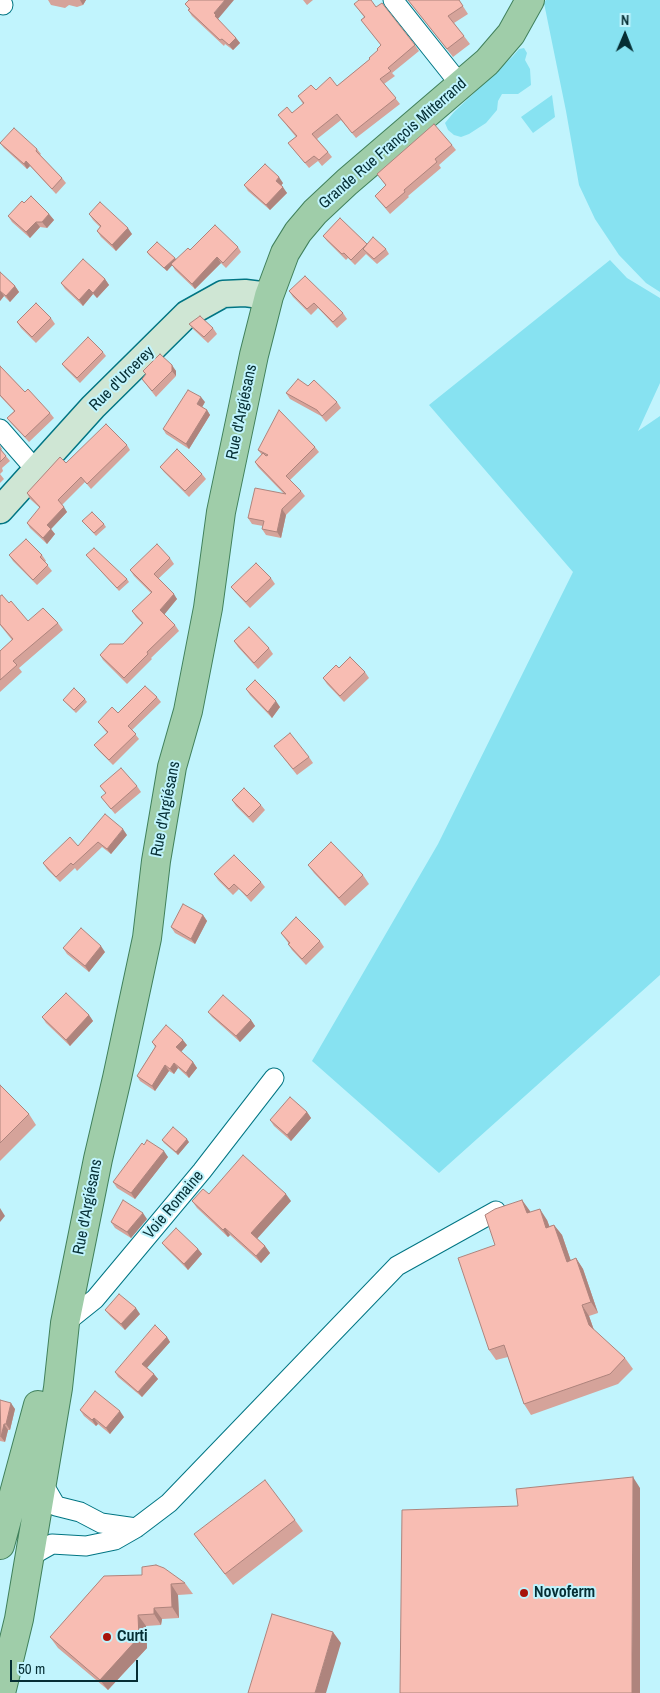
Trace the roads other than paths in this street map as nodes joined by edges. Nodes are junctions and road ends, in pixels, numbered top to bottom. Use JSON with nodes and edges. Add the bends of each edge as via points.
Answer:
{"nodes":[{"id":1,"x":393,"y":0,"type":"edge"},
{"id":2,"x":530,"y":0,"type":"edge"},
{"id":3,"x":462,"y":84,"type":"junction"},
{"id":4,"x":268,"y":296,"type":"junction"},
{"id":5,"x":0,"y":429,"type":"edge"},
{"id":6,"x":35,"y":469,"type":"junction"},
{"id":7,"x":0,"y":510,"type":"edge"},
{"id":8,"x":274,"y":1078,"type":"dead end"},
{"id":9,"x":496,"y":1211,"type":"edge"},
{"id":10,"x":65,"y":1323,"type":"junction"},
{"id":11,"x":26,"y":1452,"type":"junction"},
{"id":12,"x":46,"y":1513,"type":"junction"},
{"id":13,"x":136,"y":1528,"type":"junction"},
{"id":14,"x":52,"y":1544,"type":"junction"},
{"id":15,"x":0,"y":1545,"type":"edge"},
{"id":16,"x":0,"y":1553,"type":"edge"},
{"id":17,"x":29,"y":1557,"type":"junction"},
{"id":18,"x":1,"y":1693,"type":"edge"}],
"edges":[{"from":1,"to":3,"type":"street"},
{"from":2,"to":3,"type":"main road","name":"Grande Rue François Mitterrand","via":[[500,48]]},
{"from":3,"to":4,"type":"main road","name":"Grande Rue François Mitterrand","via":[[315,212],[285,253]]},
{"from":4,"to":6,"type":"street","name":"Rue d'Urcerey","via":[[223,294],[187,314]]},
{"from":4,"to":10,"type":"main road","name":"Rue d'Argiésans","via":[[221,512],[208,608],[188,711],[172,767],[147,938]]},
{"from":5,"to":6,"type":"street"},
{"from":6,"to":7,"type":"street","name":"Rue d'Urcerey"},
{"from":8,"to":10,"type":"street","name":"Voie Romaine","via":[[202,1171],[95,1299]]},
{"from":9,"to":13,"type":"street","via":[[397,1266],[168,1503]]},
{"from":10,"to":11,"type":"main road","name":"Rue d'Argiésans","via":[[42,1389]]},
{"from":10,"to":12,"type":"main road","name":"Rue d'Argiésans","via":[[42,1482]]},
{"from":11,"to":12,"type":"street","via":[[22,1504]]},
{"from":11,"to":15,"type":"main road","name":"Rue d'Argiésans"},
{"from":12,"to":13,"type":"street","via":[[80,1512],[101,1523]]},
{"from":12,"to":14,"type":"street"},
{"from":12,"to":16,"type":"street","via":[[17,1531]]},
{"from":12,"to":17,"type":"main road","name":"Rue d'Argiésans"},
{"from":13,"to":14,"type":"street","via":[[115,1540],[86,1546]]},
{"from":14,"to":17,"type":"street"},
{"from":17,"to":18,"type":"main road","name":"Rue d'Argiésans","via":[[19,1618]]}]}
